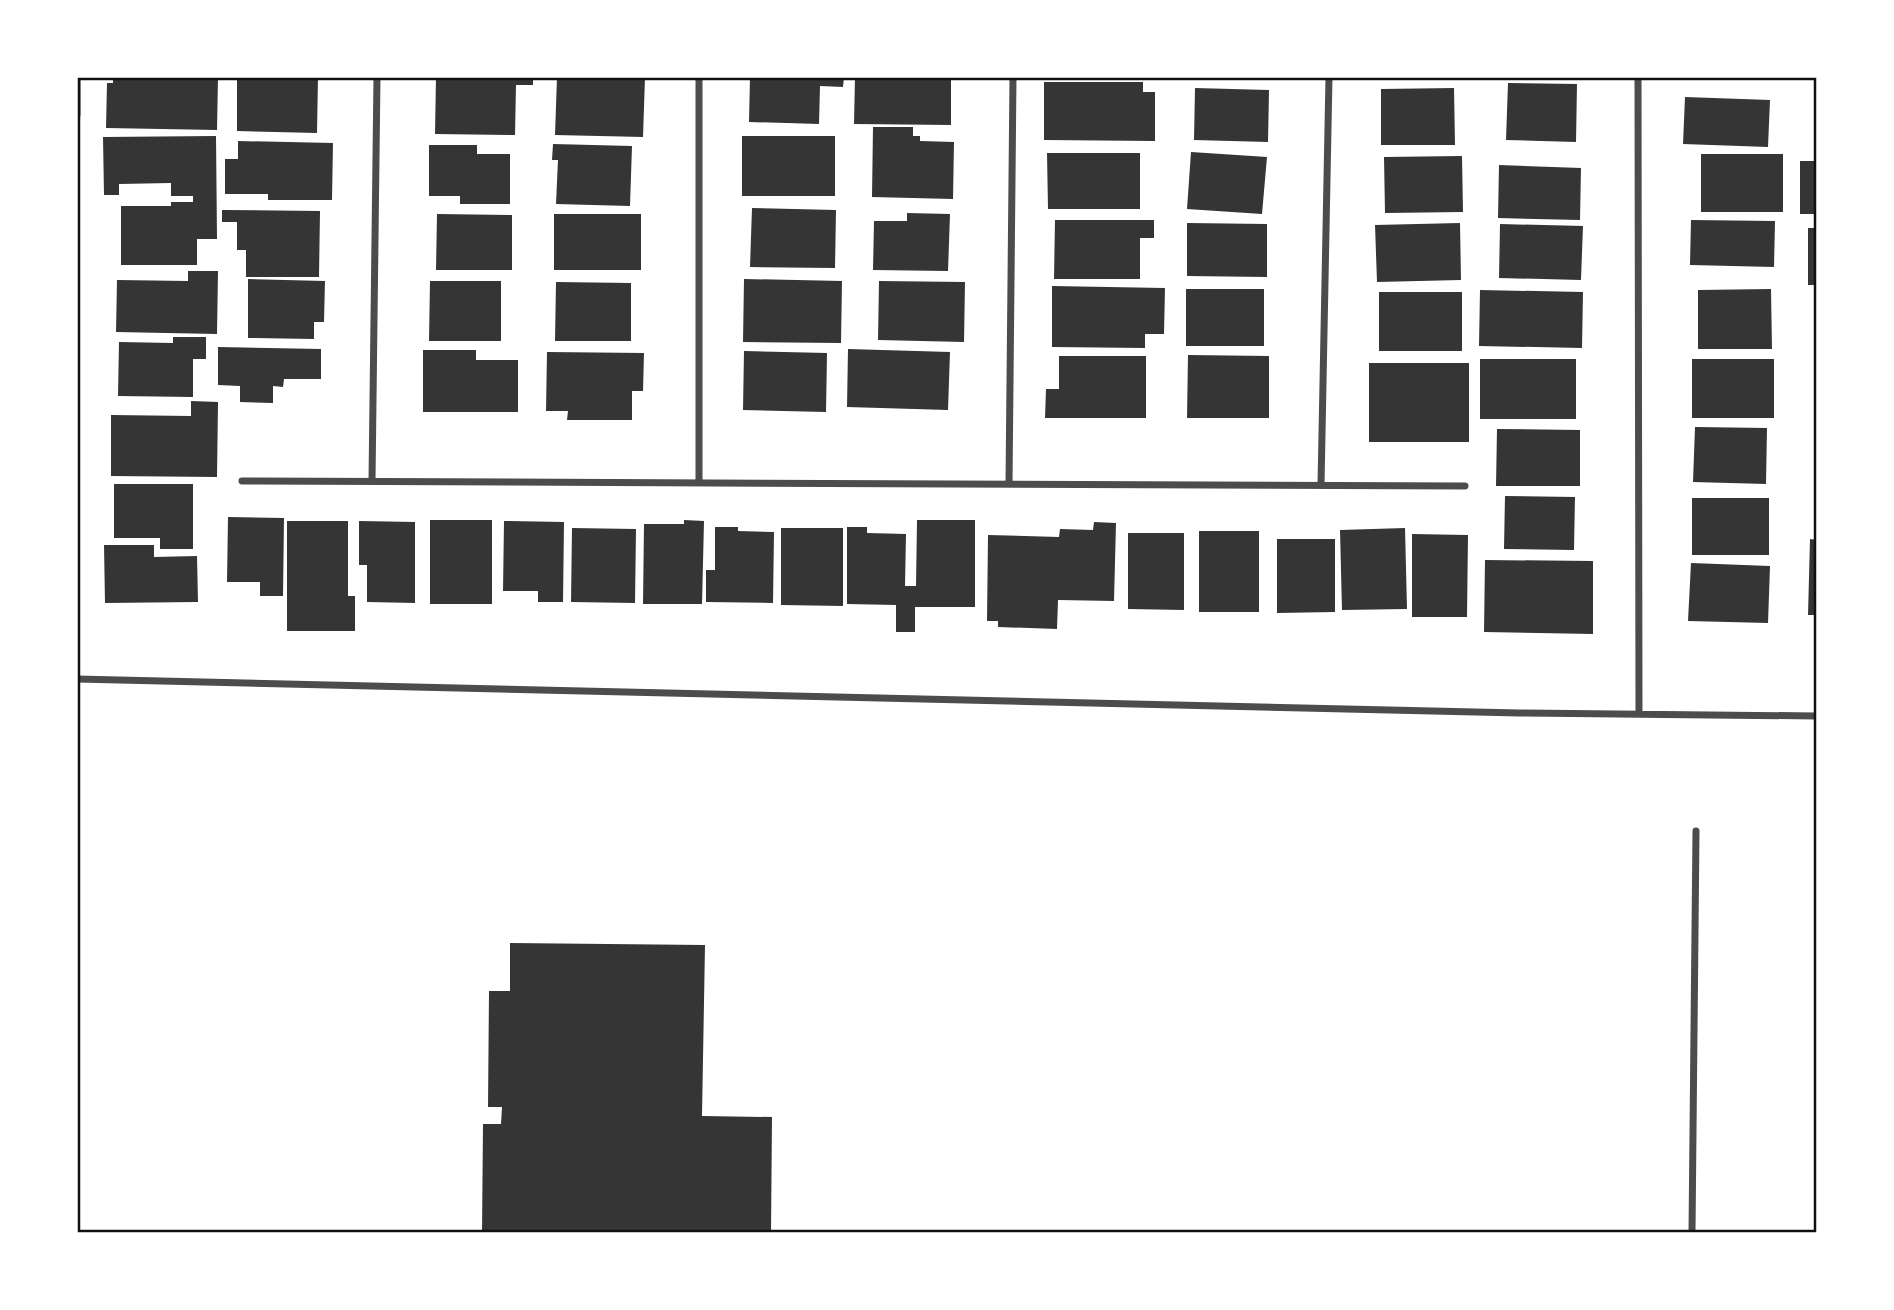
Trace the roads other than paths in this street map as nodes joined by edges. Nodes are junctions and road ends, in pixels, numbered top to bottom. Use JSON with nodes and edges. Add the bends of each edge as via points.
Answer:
{"nodes":[{"id":1,"x":77,"y":77,"type":"edge"},
{"id":2,"x":377,"y":77,"type":"edge"},
{"id":3,"x":699,"y":77,"type":"edge"},
{"id":4,"x":1013,"y":77,"type":"edge"},
{"id":5,"x":1329,"y":77,"type":"edge"},
{"id":6,"x":1638,"y":77,"type":"edge"},
{"id":7,"x":77,"y":115,"type":"edge"},
{"id":8,"x":242,"y":481,"type":"dead end"},
{"id":9,"x":372,"y":481,"type":"junction"},
{"id":10,"x":699,"y":482,"type":"junction"},
{"id":11,"x":1009,"y":484,"type":"junction"},
{"id":12,"x":1321,"y":485,"type":"junction"},
{"id":13,"x":1465,"y":486,"type":"dead end"},
{"id":14,"x":77,"y":678,"type":"edge"},
{"id":15,"x":1639,"y":714,"type":"junction"},
{"id":16,"x":1817,"y":716,"type":"edge"},
{"id":17,"x":1696,"y":831,"type":"dead end"},
{"id":18,"x":1692,"y":1233,"type":"edge"}],
"edges":[{"from":1,"to":7,"type":"street"},
{"from":2,"to":9,"type":"street"},
{"from":3,"to":10,"type":"street"},
{"from":4,"to":11,"type":"street"},
{"from":5,"to":12,"type":"street"},
{"from":6,"to":15,"type":"street"},
{"from":8,"to":9,"type":"street"},
{"from":9,"to":10,"type":"street"},
{"from":10,"to":11,"type":"street"},
{"from":11,"to":12,"type":"street"},
{"from":12,"to":13,"type":"street"},
{"from":14,"to":15,"type":"street"},
{"from":15,"to":16,"type":"street"},
{"from":17,"to":18,"type":"street"}]}
